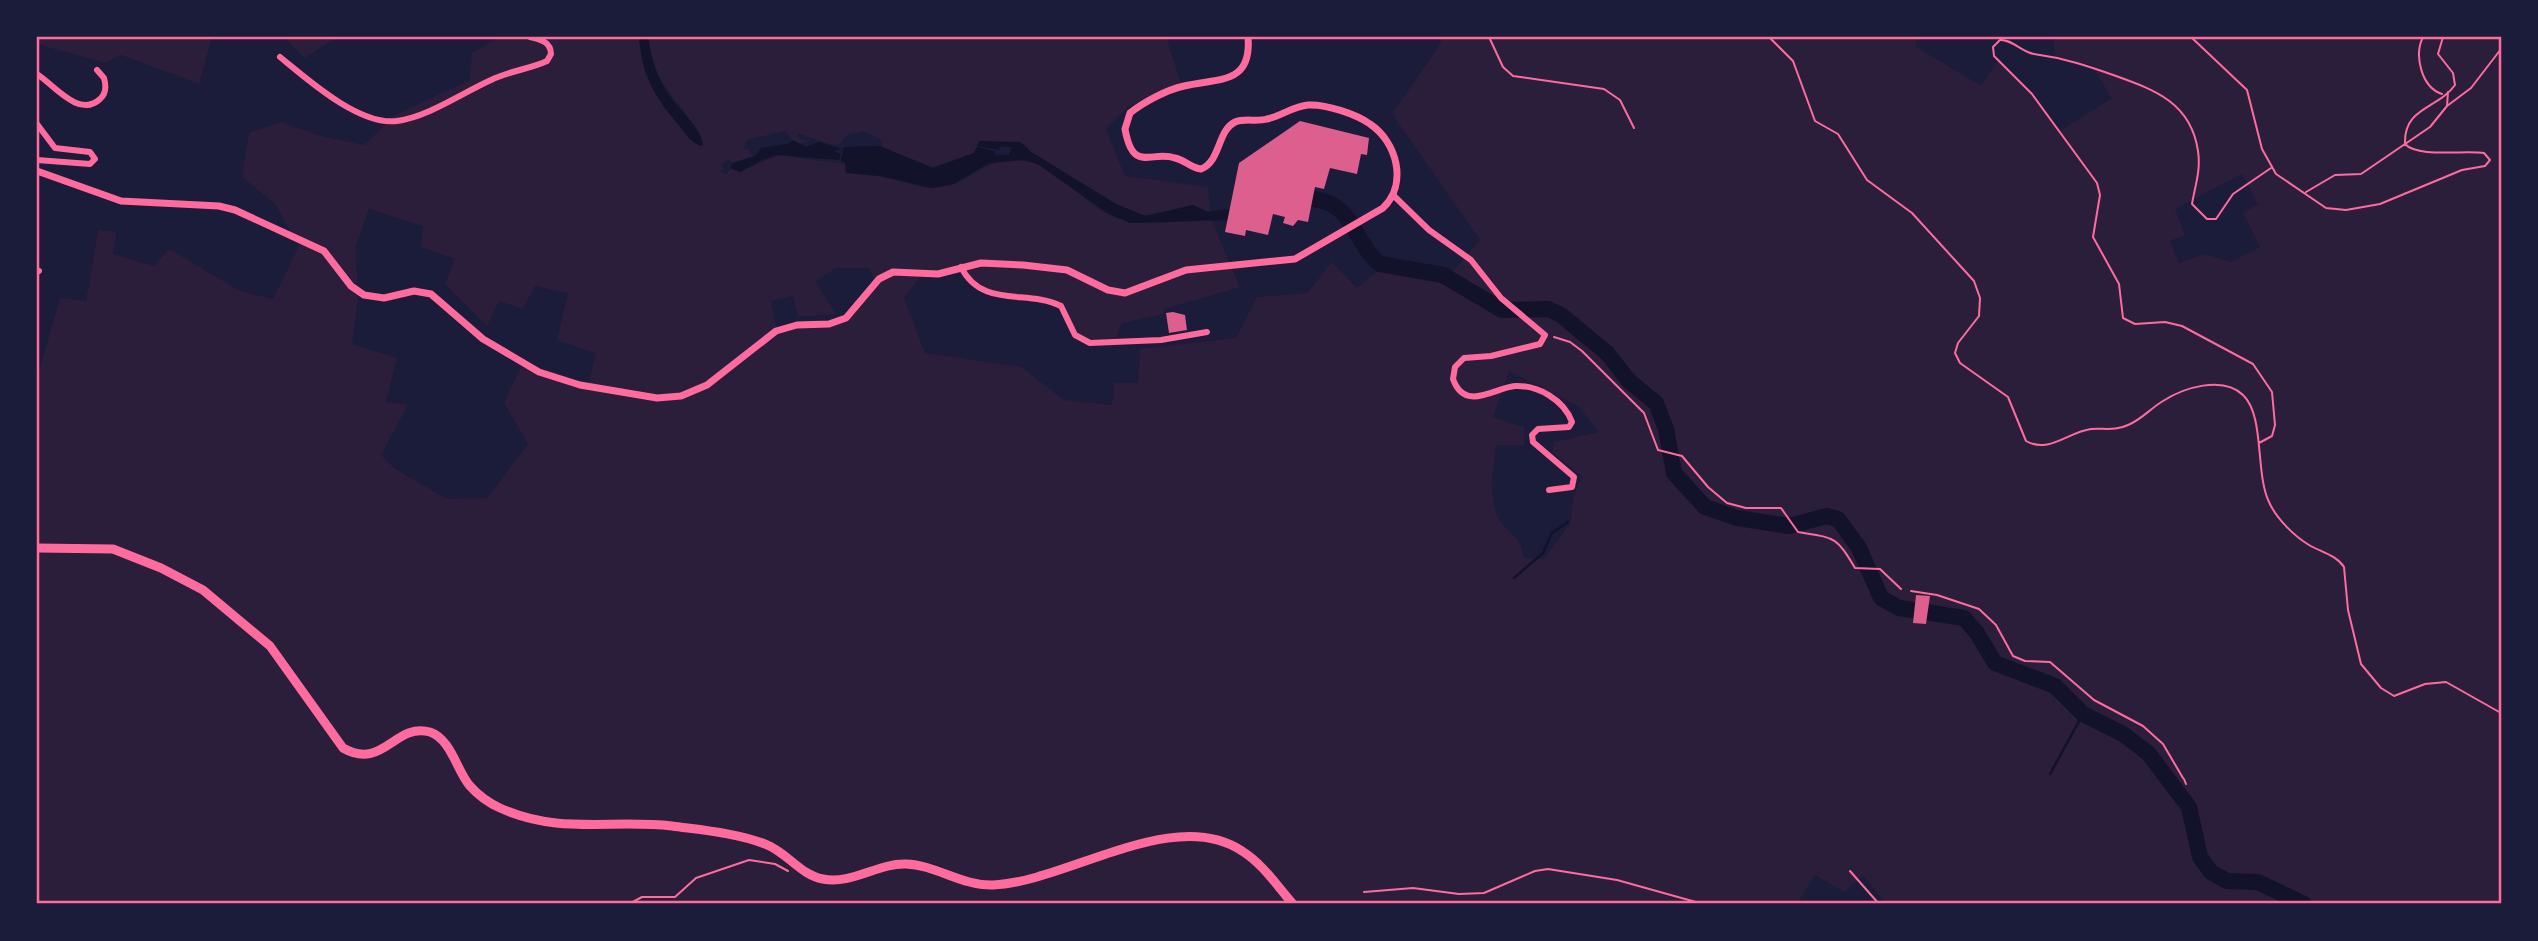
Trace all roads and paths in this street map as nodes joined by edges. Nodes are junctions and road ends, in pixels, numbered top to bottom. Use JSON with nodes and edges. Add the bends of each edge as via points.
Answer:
{"nodes":[{"id":1,"x":530,"y":37,"type":"edge"},
{"id":2,"x":1248,"y":37,"type":"edge"},
{"id":3,"x":1489,"y":37,"type":"edge"},
{"id":4,"x":1769,"y":37,"type":"edge"},
{"id":5,"x":2191,"y":37,"type":"edge"},
{"id":6,"x":2423,"y":37,"type":"edge"},
{"id":7,"x":2443,"y":37,"type":"edge"},
{"id":8,"x":2501,"y":49,"type":"edge"},
{"id":9,"x":280,"y":57,"type":"dead end"},
{"id":10,"x":97,"y":70,"type":"dead end"},
{"id":11,"x":37,"y":74,"type":"edge"},
{"id":12,"x":2448,"y":92,"type":"junction"},
{"id":13,"x":2443,"y":94,"type":"junction"},
{"id":14,"x":2447,"y":106,"type":"junction"},
{"id":15,"x":37,"y":124,"type":"edge"},
{"id":16,"x":1634,"y":128,"type":"dead end"},
{"id":17,"x":2405,"y":144,"type":"junction"},
{"id":18,"x":37,"y":160,"type":"edge"},
{"id":19,"x":2271,"y":168,"type":"junction"},
{"id":20,"x":37,"y":171,"type":"edge"},
{"id":21,"x":2305,"y":192,"type":"junction"},
{"id":22,"x":1393,"y":195,"type":"junction"},
{"id":23,"x":961,"y":267,"type":"junction"},
{"id":24,"x":1207,"y":332,"type":"dead end"},
{"id":25,"x":1550,"y":337,"type":"junction"},
{"id":26,"x":2258,"y":444,"type":"junction"},
{"id":27,"x":1549,"y":490,"type":"dead end"},
{"id":28,"x":37,"y":548,"type":"edge"},
{"id":29,"x":1901,"y":589,"type":"dead end"},
{"id":30,"x":1911,"y":591,"type":"dead end"},
{"id":31,"x":2501,"y":713,"type":"edge"},
{"id":32,"x":2186,"y":784,"type":"dead end"},
{"id":33,"x":1850,"y":871,"type":"dead end"},
{"id":34,"x":794,"y":875,"type":"dead end"},
{"id":35,"x":1364,"y":892,"type":"dead end"},
{"id":36,"x":629,"y":904,"type":"edge"},
{"id":37,"x":1293,"y":904,"type":"edge"},
{"id":38,"x":1703,"y":904,"type":"edge"},
{"id":39,"x":1879,"y":904,"type":"edge"}],
"edges":[{"from":1,"to":9,"type":"street","via":[[550,47],[547,61],[511,71],[394,121],[374,118],[334,99]]},
{"from":2,"to":22,"type":"street","via":[[1247,61],[1239,72],[1172,90],[1130,113],[1125,129],[1136,155],[1173,157],[1204,168],[1236,122],[1316,106],[1361,119],[1380,133],[1397,167]]},
{"from":3,"to":16,"type":"path","via":[[1510,74],[1604,89],[1619,97]]},
{"from":4,"to":26,"type":"path","via":[[1793,61],[1815,121],[1838,134],[1867,180],[1912,213],[1974,281],[1980,298],[1979,316],[1958,343],[1957,359],[2008,397],[2026,441],[2048,445],[2089,429],[2129,425],[2176,394],[2215,385],[2234,388],[2245,397]]},
{"from":5,"to":19,"type":"path","via":[[2247,90]]},
{"from":6,"to":13,"type":"path","via":[[2418,51],[2421,65],[2431,87]]},
{"from":7,"to":12,"type":"path","via":[[2438,54],[2455,81]]},
{"from":8,"to":14,"type":"path","via":[[2471,88]]},
{"from":10,"to":11,"type":"street","via":[[104,78],[105,91],[101,99],[88,105],[71,101]]},
{"from":12,"to":13,"type":"path"},
{"from":12,"to":14,"type":"path"},
{"from":13,"to":17,"type":"path","via":[[2411,118]]},
{"from":14,"to":17,"type":"path","via":[[2430,127]]},
{"from":15,"to":18,"type":"street","via":[[55,148],[90,152],[95,159],[90,164]]},
{"from":17,"to":21,"type":"path","via":[[2361,174],[2335,175]]},
{"from":17,"to":21,"type":"path","via":[[2423,151],[2482,152],[2490,160],[2485,166],[2467,168],[2402,197],[2360,208],[2329,209]]},
{"from":19,"to":21,"type":"path","via":[[2284,182]]},
{"from":19,"to":26,"type":"path","via":[[2233,194],[2217,218],[2207,219],[2192,204],[2199,169],[2197,145],[2181,114],[2165,97],[2085,63],[2030,53],[2006,40],[1997,42],[1992,50],[2097,183],[2100,195],[2093,237],[2119,284],[2123,318],[2135,324],[2182,326],[2253,363],[2270,386],[2275,425],[2270,439]]},
{"from":20,"to":23,"type":"street","via":[[121,201],[235,210],[320,248],[363,295],[431,294],[483,339],[533,369],[580,385],[653,398],[681,396],[707,385],[776,331],[846,318],[889,273],[938,274]]},
{"from":22,"to":23,"type":"street","via":[[1370,217],[1291,261],[1186,270],[1125,293],[1059,268],[986,263]]},
{"from":22,"to":25,"type":"street","via":[[1429,230],[1471,260],[1507,304]]},
{"from":23,"to":24,"type":"street","via":[[971,283],[984,291],[1059,305],[1075,335],[1087,343],[1161,340]]},
{"from":25,"to":27,"type":"street","via":[[1540,344],[1492,356],[1464,358],[1454,372],[1454,383],[1463,391],[1479,397],[1513,386],[1537,390],[1571,418],[1568,427],[1538,429],[1532,435],[1533,442],[1574,477],[1571,488]]},
{"from":25,"to":29,"type":"path","via":[[1583,351],[1644,413],[1661,452],[1677,454],[1727,503],[1746,509],[1783,510],[1798,532],[1839,542],[1858,569],[1881,570]]},
{"from":26,"to":31,"type":"path","via":[[2263,488],[2273,509],[2305,542],[2344,567],[2348,610],[2367,674],[2394,696],[2425,684],[2446,682]]},
{"from":28,"to":37,"type":"main road","via":[[113,549],[193,584],[270,646],[343,748],[368,756],[409,733],[433,733],[481,797],[529,819],[587,827],[670,826],[746,839],[766,844],[825,880],[902,864],[990,885],[1018,882],[1160,841],[1198,836],[1224,841],[1248,855]]},
{"from":30,"to":32,"type":"path","via":[[1978,608],[1996,625],[2011,654],[2023,660],[2043,659],[2060,668],[2091,698],[2137,722],[2170,754]]},
{"from":33,"to":39,"type":"path"},
{"from":34,"to":36,"type":"path","via":[[775,864],[749,860],[696,878],[674,897],[642,897]]},
{"from":35,"to":38,"type":"path","via":[[1413,888],[1484,893],[1548,869],[1617,880]]}]}
